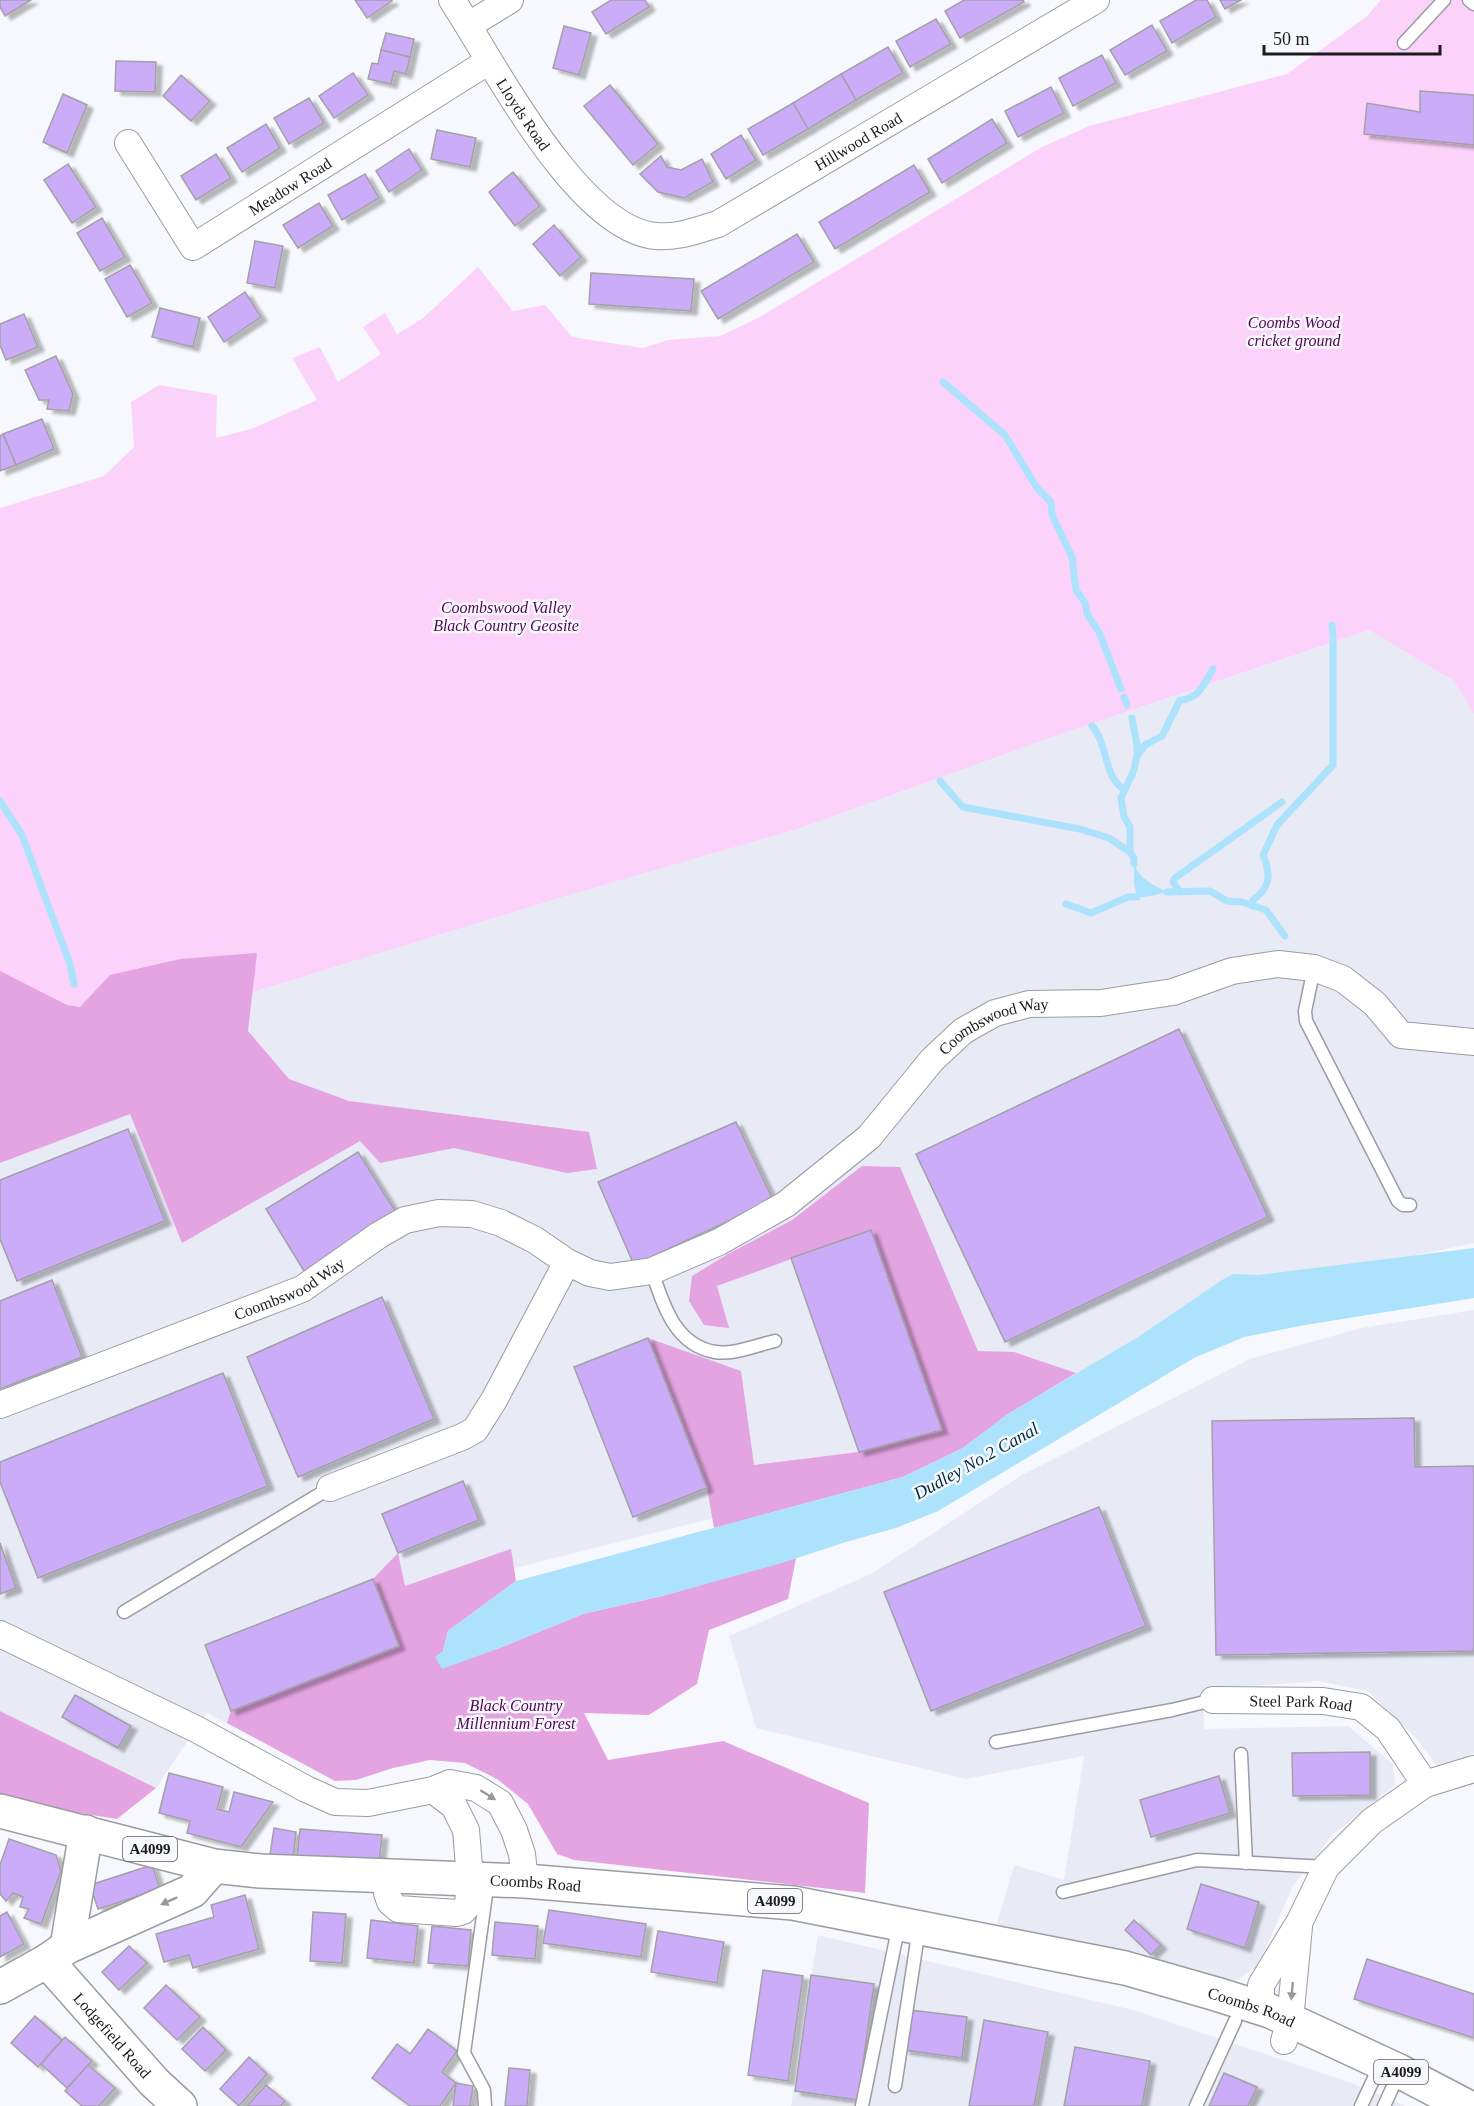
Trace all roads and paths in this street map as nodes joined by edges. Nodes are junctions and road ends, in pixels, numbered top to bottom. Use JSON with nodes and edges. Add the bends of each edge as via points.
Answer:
{"nodes":[{"id":1,"x":453,"y":0,"type":"edge"},
{"id":2,"x":510,"y":0,"type":"edge"},
{"id":3,"x":1096,"y":0,"type":"edge"},
{"id":4,"x":1444,"y":0,"type":"edge"},
{"id":5,"x":1469,"y":0,"type":"edge"},
{"id":6,"x":1474,"y":4,"type":"edge"},
{"id":7,"x":469,"y":25,"type":"junction"},
{"id":8,"x":1404,"y":43,"type":"dead end"},
{"id":9,"x":489,"y":61,"type":"junction"},
{"id":10,"x":128,"y":143,"type":"dead end"},
{"id":11,"x":610,"y":216,"type":"joint"},
{"id":12,"x":1314,"y":968,"type":"junction"},
{"id":13,"x":1474,"y":1042,"type":"edge"},
{"id":14,"x":1410,"y":1206,"type":"dead end"},
{"id":15,"x":567,"y":1262,"type":"junction"},
{"id":16,"x":652,"y":1271,"type":"junction"},
{"id":17,"x":775,"y":1341,"type":"dead end"},
{"id":18,"x":0,"y":1405,"type":"edge"},
{"id":19,"x":330,"y":1488,"type":"joint"},
{"id":20,"x":124,"y":1612,"type":"dead end"},
{"id":21,"x":0,"y":1634,"type":"edge"},
{"id":22,"x":1213,"y":1700,"type":"joint"},
{"id":23,"x":996,"y":1742,"type":"dead end"},
{"id":24,"x":1241,"y":1754,"type":"dead end"},
{"id":25,"x":1474,"y":1769,"type":"edge"},
{"id":26,"x":1425,"y":1784,"type":"junction"},
{"id":27,"x":434,"y":1791,"type":"junction"},
{"id":28,"x":0,"y":1811,"type":"edge"},
{"id":29,"x":86,"y":1832,"type":"junction"},
{"id":30,"x":1246,"y":1863,"type":"junction"},
{"id":31,"x":214,"y":1866,"type":"junction"},
{"id":32,"x":1326,"y":1867,"type":"junction"},
{"id":33,"x":479,"y":1879,"type":"junction"},
{"id":34,"x":525,"y":1881,"type":"junction"},
{"id":35,"x":1063,"y":1892,"type":"dead end"},
{"id":36,"x":1300,"y":1921,"type":"junction"},
{"id":37,"x":909,"y":1925,"type":"junction"},
{"id":38,"x":57,"y":1954,"type":"junction"},
{"id":39,"x":0,"y":1987,"type":"edge"},
{"id":40,"x":1264,"y":2015,"type":"junction"},
{"id":41,"x":1331,"y":2049,"type":"junction"},
{"id":42,"x":895,"y":2086,"type":"dead end"},
{"id":43,"x":1384,"y":2089,"type":"edge"},
{"id":44,"x":180,"y":2106,"type":"edge"},
{"id":45,"x":485,"y":2106,"type":"edge"},
{"id":46,"x":862,"y":2106,"type":"edge"},
{"id":47,"x":1196,"y":2106,"type":"edge"},
{"id":48,"x":1361,"y":2106,"type":"edge"},
{"id":49,"x":1452,"y":2106,"type":"edge"},
{"id":50,"x":1466,"y":2106,"type":"edge"}],
"edges":[{"from":1,"to":7,"type":"street","name":"Lloyds Road"},
{"from":2,"to":7,"type":"street"},
{"from":3,"to":11,"type":"street","name":"Hillwood Road","via":[[718,224],[683,235],[655,236],[624,227]]},
{"from":4,"to":8,"type":"lane"},
{"from":5,"to":6,"type":"lane"},
{"from":7,"to":9,"type":"street","name":"Lloyds Road"},
{"from":9,"to":10,"type":"street","name":"Meadow Road","via":[[193,247]]},
{"from":9,"to":11,"type":"street","name":"Lloyds Road","via":[[545,148]]},
{"from":12,"to":13,"type":"street","name":"Coombswood Way","via":[[1343,979],[1375,1004],[1401,1035]]},
{"from":12,"to":14,"type":"lane","via":[[1306,1021],[1398,1201]]},
{"from":12,"to":16,"type":"street","name":"Coombswood Way","via":[[1278,964],[1232,971],[1173,992],[1101,1003],[1029,1004],[995,1013],[963,1031],[932,1060],[869,1137],[786,1204],[719,1242]]},
{"from":15,"to":16,"type":"street","name":"Coombswood Way","via":[[610,1277]]},
{"from":15,"to":18,"type":"street","name":"Coombswood Way","via":[[535,1240],[472,1214],[439,1213],[405,1220],[302,1289]]},
{"from":15,"to":19,"type":"street","via":[[475,1430]]},
{"from":16,"to":17,"type":"lane","via":[[664,1309],[677,1329],[695,1344],[716,1352]]},
{"from":19,"to":20,"type":"lane"},
{"from":21,"to":27,"type":"street","via":[[335,1802],[368,1803]]},
{"from":22,"to":23,"type":"lane"},
{"from":22,"to":26,"type":"street","name":"Steel Park Road","via":[[1323,1701],[1361,1707],[1388,1729]]},
{"from":24,"to":30,"type":"lane"},
{"from":25,"to":26,"type":"street"},
{"from":26,"to":32,"type":"street","via":[[1371,1821]]},
{"from":27,"to":33,"type":"street","via":[[454,1806],[466,1830]]},
{"from":27,"to":34,"type":"street","one_way":true,"via":[[450,1783],[476,1788],[501,1803],[519,1846]]},
{"from":28,"to":29,"type":"main road","number":"A4099"},
{"from":29,"to":31,"type":"main road","number":"A4099"},
{"from":29,"to":38,"type":"main road"},
{"from":30,"to":32,"type":"lane"},
{"from":30,"to":35,"type":"lane","via":[[1197,1860]]},
{"from":31,"to":33,"type":"main road","name":"Coombs Road","number":"A4099"},
{"from":31,"to":38,"type":"main road","one_way":true,"via":[[192,1891]]},
{"from":32,"to":36,"type":"street"},
{"from":33,"to":34,"type":"main road","name":"Coombs Road","number":"A4099"},
{"from":33,"to":45,"type":"lane","via":[[464,2053],[484,2090]]},
{"from":34,"to":37,"type":"main road","name":"Coombs Road","number":"A4099","via":[[793,1903]]},
{"from":36,"to":40,"type":"street","one_way":true},
{"from":36,"to":40,"type":"street"},
{"from":37,"to":40,"type":"main road","name":"Coombs Road","number":"A4099","via":[[1125,1968]]},
{"from":37,"to":42,"type":"lane"},
{"from":37,"to":46,"type":"lane"},
{"from":38,"to":39,"type":"main road"},
{"from":38,"to":44,"type":"main road","name":"Lodgefield Road","via":[[154,2082]]},
{"from":40,"to":41,"type":"main road","name":"Coombs Road"},
{"from":40,"to":47,"type":"lane"},
{"from":41,"to":43,"type":"main road","number":"A4099"},
{"from":41,"to":50,"type":"main road","number":"A4099","via":[[1399,2071]]},
{"from":43,"to":48,"type":"lane"},
{"from":43,"to":49,"type":"main road","number":"A4099"}]}
